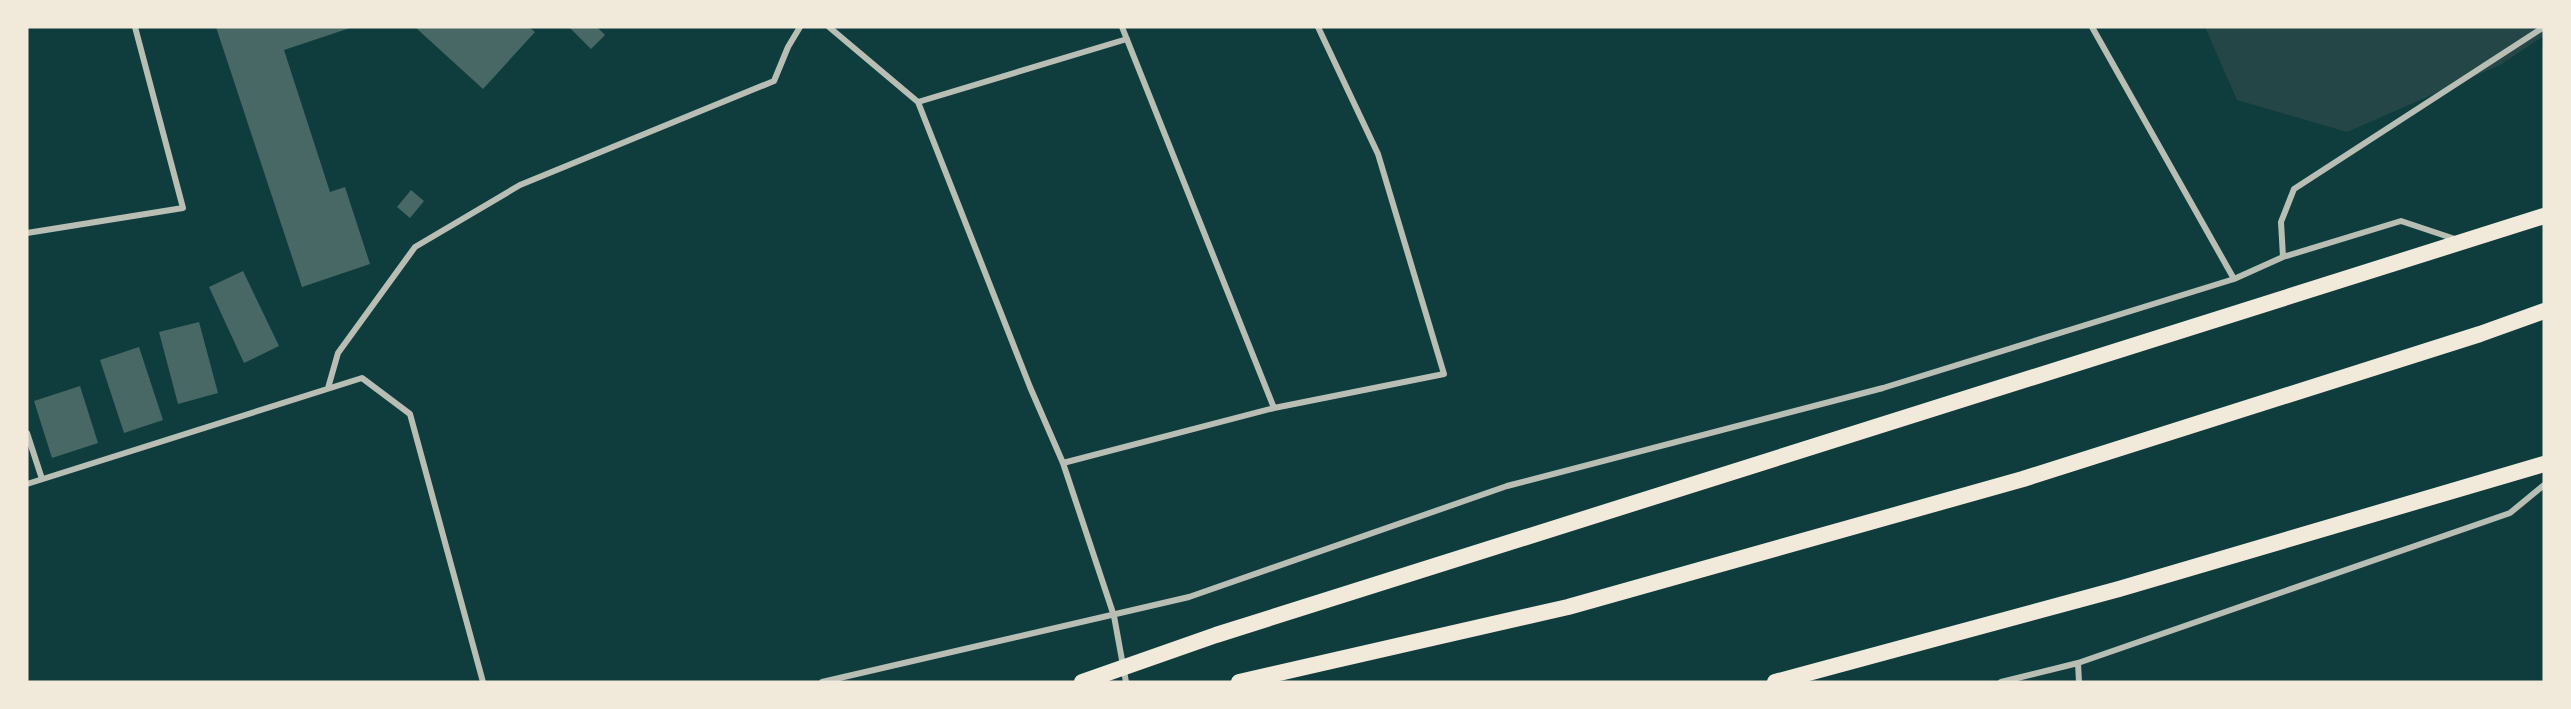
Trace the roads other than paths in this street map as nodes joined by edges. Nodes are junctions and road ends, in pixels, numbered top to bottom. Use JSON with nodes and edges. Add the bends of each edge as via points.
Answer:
{"nodes":[{"id":1,"x":135,"y":27,"type":"edge"},
{"id":2,"x":800,"y":27,"type":"edge"},
{"id":3,"x":829,"y":27,"type":"edge"},
{"id":4,"x":1122,"y":27,"type":"edge"},
{"id":5,"x":1318,"y":27,"type":"edge"},
{"id":6,"x":2092,"y":27,"type":"edge"},
{"id":7,"x":2544,"y":27,"type":"edge"},
{"id":8,"x":1127,"y":39,"type":"junction"},
{"id":9,"x":918,"y":102,"type":"junction"},
{"id":10,"x":2544,"y":216,"type":"edge"},
{"id":11,"x":27,"y":233,"type":"edge"},
{"id":12,"x":2466,"y":242,"type":"junction"},
{"id":13,"x":2283,"y":257,"type":"junction"},
{"id":14,"x":2234,"y":279,"type":"junction"},
{"id":15,"x":2544,"y":310,"type":"edge"},
{"id":16,"x":328,"y":388,"type":"junction"},
{"id":17,"x":1274,"y":408,"type":"junction"},
{"id":18,"x":27,"y":433,"type":"edge"},
{"id":19,"x":1063,"y":463,"type":"junction"},
{"id":20,"x":2544,"y":464,"type":"edge"},
{"id":21,"x":42,"y":479,"type":"junction"},
{"id":22,"x":27,"y":484,"type":"edge"},
{"id":23,"x":2544,"y":485,"type":"edge"},
{"id":24,"x":1114,"y":616,"type":"junction"},
{"id":25,"x":2078,"y":663,"type":"junction"},
{"id":26,"x":483,"y":682,"type":"edge"},
{"id":27,"x":822,"y":682,"type":"edge"},
{"id":28,"x":1082,"y":682,"type":"edge"},
{"id":29,"x":1126,"y":682,"type":"edge"},
{"id":30,"x":1239,"y":682,"type":"edge"},
{"id":31,"x":1775,"y":682,"type":"edge"},
{"id":32,"x":2001,"y":682,"type":"edge"},
{"id":33,"x":2079,"y":682,"type":"edge"}],
"edges":[{"from":1,"to":11,"type":"street","via":[[183,208]]},
{"from":2,"to":16,"type":"street","via":[[774,81],[520,185],[415,247],[338,353]]},
{"from":3,"to":9,"type":"street"},
{"from":4,"to":8,"type":"street"},
{"from":5,"to":17,"type":"street","via":[[1378,154],[1444,374]]},
{"from":6,"to":14,"type":"street"},
{"from":7,"to":13,"type":"street","via":[[2294,189],[2281,222]]},
{"from":8,"to":9,"type":"street"},
{"from":8,"to":17,"type":"street"},
{"from":9,"to":19,"type":"street"},
{"from":10,"to":12,"type":"highway"},
{"from":12,"to":13,"type":"street","via":[[2401,221]]},
{"from":12,"to":28,"type":"highway","via":[[1216,635]]},
{"from":13,"to":14,"type":"street"},
{"from":14,"to":24,"type":"street","via":[[1883,388],[1507,486],[1189,597]]},
{"from":15,"to":30,"type":"highway","via":[[2480,334],[2023,479],[1568,607]]},
{"from":16,"to":21,"type":"street"},
{"from":16,"to":26,"type":"street","via":[[362,378],[410,414]]},
{"from":17,"to":19,"type":"street"},
{"from":18,"to":21,"type":"street"},
{"from":19,"to":24,"type":"street"},
{"from":20,"to":31,"type":"highway","via":[[2119,589]]},
{"from":21,"to":22,"type":"street"},
{"from":23,"to":25,"type":"street","via":[[2510,513]]},
{"from":24,"to":27,"type":"street"},
{"from":24,"to":29,"type":"street"},
{"from":25,"to":32,"type":"street"},
{"from":25,"to":33,"type":"street"}]}
